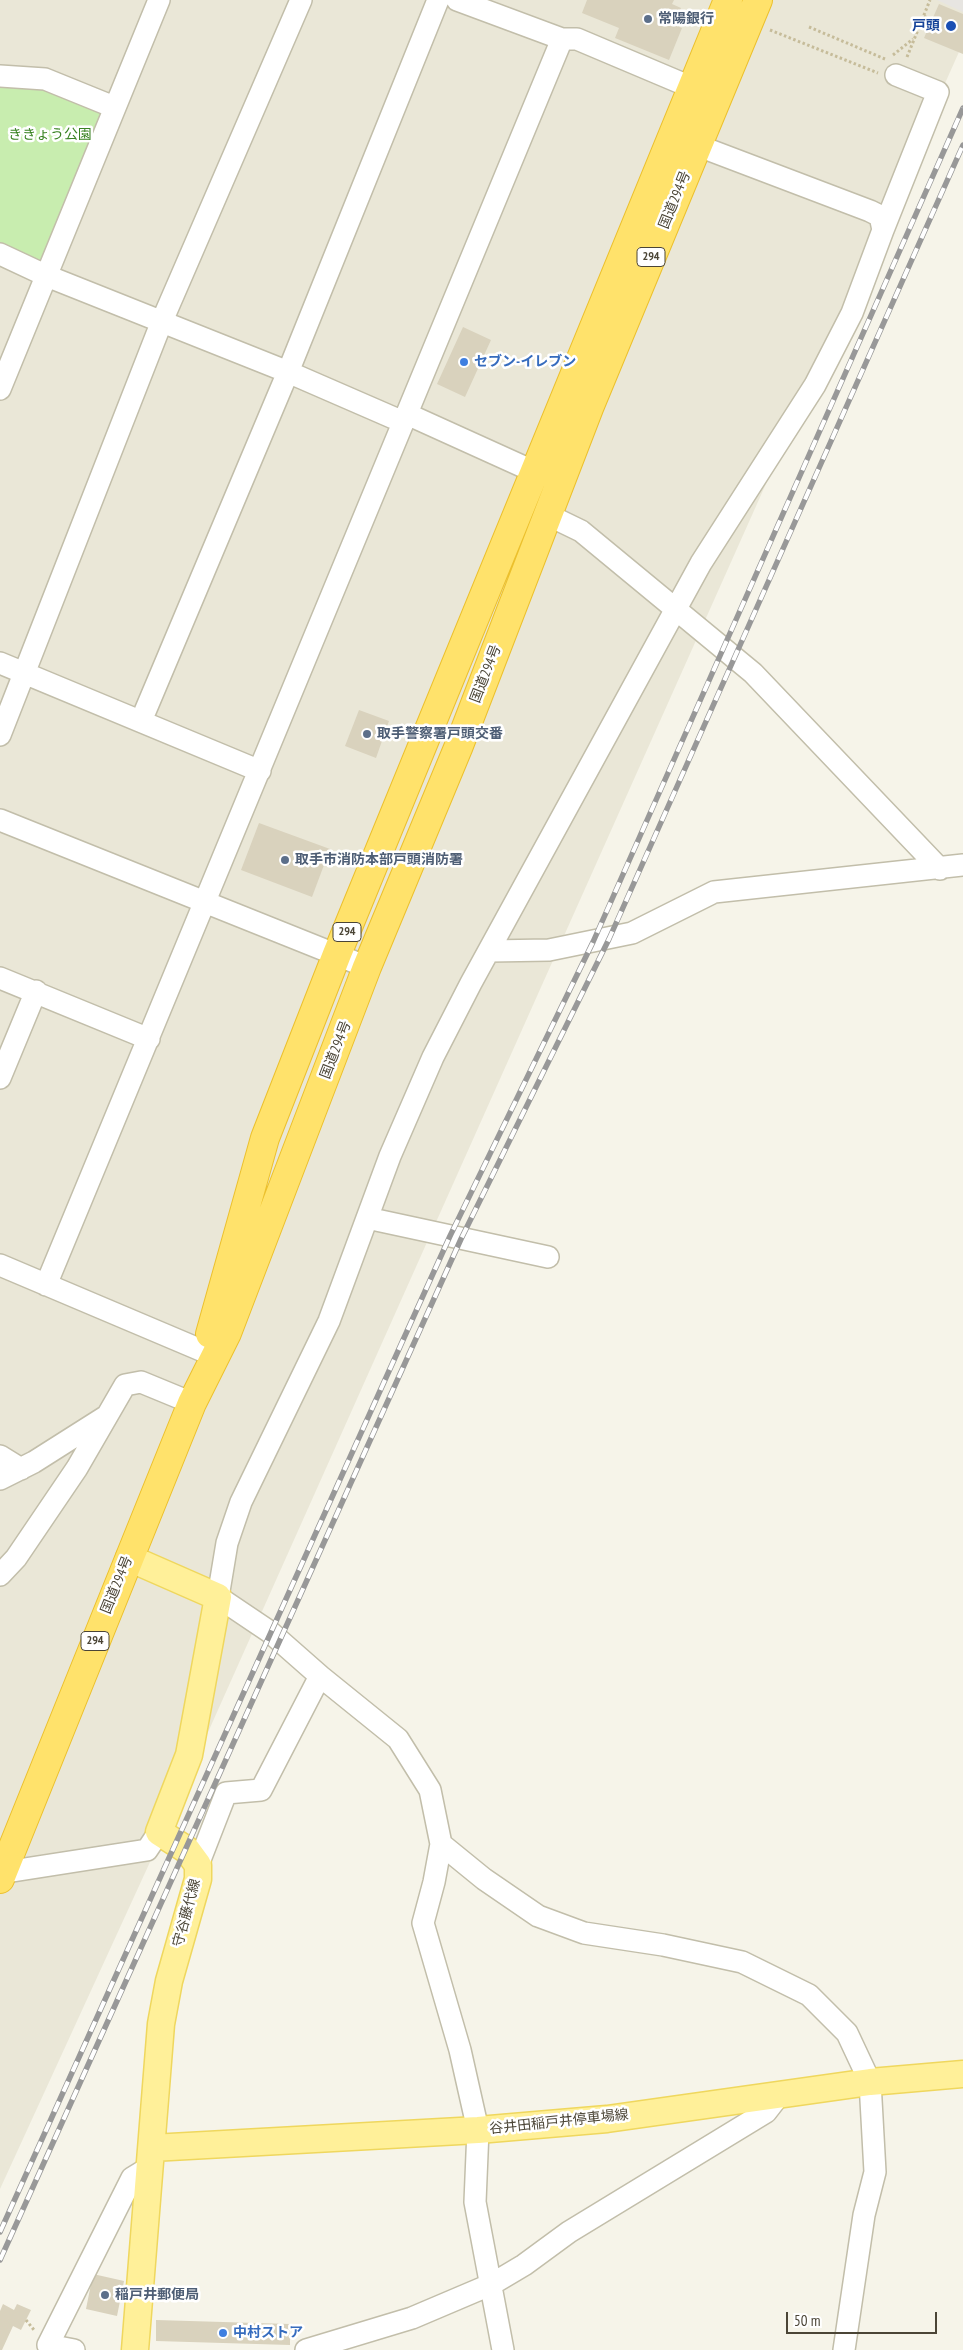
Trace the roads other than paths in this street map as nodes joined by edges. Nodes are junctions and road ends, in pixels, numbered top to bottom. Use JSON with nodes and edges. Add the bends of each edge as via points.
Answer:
{"nodes":[{"id":1,"x":159,"y":0,"type":"edge"},
{"id":2,"x":301,"y":0,"type":"edge"},
{"id":3,"x":438,"y":0,"type":"edge"},
{"id":4,"x":457,"y":0,"type":"edge"},
{"id":5,"x":728,"y":0,"type":"edge"},
{"id":6,"x":758,"y":0,"type":"edge"},
{"id":7,"x":562,"y":39,"type":"junction"},
{"id":8,"x":891,"y":68,"type":"road end"},
{"id":9,"x":0,"y":76,"type":"edge"},
{"id":10,"x":693,"y":88,"type":"junction"},
{"id":11,"x":114,"y":107,"type":"junction"},
{"id":12,"x":685,"y":141,"type":"junction"},
{"id":13,"x":883,"y":230,"type":"junction"},
{"id":14,"x":0,"y":254,"type":"edge"},
{"id":15,"x":47,"y":276,"type":"junction"},
{"id":16,"x":162,"y":321,"type":"junction"},
{"id":17,"x":288,"y":372,"type":"junction"},
{"id":18,"x":0,"y":389,"type":"edge"},
{"id":19,"x":405,"y":418,"type":"junction"},
{"id":20,"x":535,"y":472,"type":"junction"},
{"id":21,"x":548,"y":515,"type":"junction"},
{"id":22,"x":675,"y":608,"type":"junction"},
{"id":23,"x":0,"y":663,"type":"edge"},
{"id":24,"x":25,"y":673,"type":"junction"},
{"id":25,"x":141,"y":721,"type":"junction"},
{"id":26,"x":0,"y":735,"type":"edge"},
{"id":27,"x":260,"y":772,"type":"junction"},
{"id":28,"x":0,"y":820,"type":"edge"},
{"id":29,"x":963,"y":865,"type":"edge"},
{"id":30,"x":940,"y":869,"type":"junction"},
{"id":31,"x":206,"y":903,"type":"junction"},
{"id":32,"x":490,"y":951,"type":"junction"},
{"id":33,"x":337,"y":954,"type":"junction"},
{"id":34,"x":367,"y":968,"type":"junction"},
{"id":35,"x":0,"y":978,"type":"edge"},
{"id":36,"x":36,"y":991,"type":"junction"},
{"id":37,"x":149,"y":1038,"type":"junction"},
{"id":38,"x":0,"y":1078,"type":"edge"},
{"id":39,"x":366,"y":1218,"type":"junction"},
{"id":40,"x":548,"y":1257,"type":"dead end"},
{"id":41,"x":0,"y":1265,"type":"edge"},
{"id":42,"x":46,"y":1285,"type":"junction"},
{"id":43,"x":210,"y":1354,"type":"junction"},
{"id":44,"x":192,"y":1404,"type":"junction"},
{"id":45,"x":107,"y":1415,"type":"junction"},
{"id":46,"x":0,"y":1456,"type":"edge"},
{"id":47,"x":21,"y":1468,"type":"junction"},
{"id":48,"x":0,"y":1478,"type":"edge"},
{"id":49,"x":128,"y":1558,"type":"junction"},
{"id":50,"x":0,"y":1575,"type":"edge"},
{"id":51,"x":218,"y":1597,"type":"junction"},
{"id":52,"x":320,"y":1676,"type":"junction"},
{"id":53,"x":159,"y":1832,"type":"junction"},
{"id":54,"x":441,"y":1844,"type":"junction"},
{"id":55,"x":198,"y":1865,"type":"junction"},
{"id":56,"x":1,"y":1875,"type":"edge"},
{"id":57,"x":963,"y":2074,"type":"edge"},
{"id":58,"x":870,"y":2082,"type":"junction"},
{"id":59,"x":780,"y":2094,"type":"junction"},
{"id":60,"x":478,"y":2130,"type":"junction"},
{"id":61,"x":151,"y":2158,"type":"junction"},
{"id":62,"x":492,"y":2284,"type":"junction"},
{"id":63,"x":74,"y":2350,"type":"edge"},
{"id":64,"x":135,"y":2350,"type":"edge"},
{"id":65,"x":142,"y":2350,"type":"edge"},
{"id":66,"x":306,"y":2350,"type":"edge"},
{"id":67,"x":504,"y":2350,"type":"edge"},
{"id":68,"x":844,"y":2350,"type":"edge"}],
"edges":[{"from":1,"to":11,"type":"street"},
{"from":2,"to":16,"type":"street"},
{"from":3,"to":17,"type":"street"},
{"from":4,"to":7,"type":"street"},
{"from":5,"to":10,"type":"highway","name":"国道294号","number":"294"},
{"from":6,"to":12,"type":"highway","name":"国道294号","number":"294"},
{"from":7,"to":10,"type":"street","via":[[577,39]]},
{"from":7,"to":19,"type":"street"},
{"from":8,"to":13,"type":"street","via":[[938,92]]},
{"from":9,"to":11,"type":"street","via":[[44,78]]},
{"from":10,"to":12,"type":"highway","name":"国道294号","number":"294"},
{"from":11,"to":15,"type":"street"},
{"from":12,"to":13,"type":"street","via":[[870,211],[880,216]]},
{"from":12,"to":20,"type":"highway","name":"国道294号","number":"294"},
{"from":12,"to":21,"type":"highway","name":"国道294号","number":"294"},
{"from":13,"to":22,"type":"street","via":[[852,313],[815,385]]},
{"from":14,"to":15,"type":"street"},
{"from":15,"to":16,"type":"street"},
{"from":15,"to":18,"type":"street"},
{"from":16,"to":17,"type":"street"},
{"from":16,"to":24,"type":"street"},
{"from":17,"to":19,"type":"street"},
{"from":17,"to":25,"type":"street"},
{"from":19,"to":20,"type":"street"},
{"from":19,"to":27,"type":"street"},
{"from":20,"to":33,"type":"highway","name":"国道294号","number":"294"},
{"from":21,"to":22,"type":"street","via":[[581,531]]},
{"from":21,"to":34,"type":"highway","name":"国道294号","number":"294","via":[[458,748]]},
{"from":22,"to":30,"type":"street","via":[[753,674]]},
{"from":22,"to":32,"type":"street"},
{"from":23,"to":24,"type":"street"},
{"from":24,"to":25,"type":"street"},
{"from":24,"to":26,"type":"street"},
{"from":25,"to":27,"type":"street"},
{"from":27,"to":31,"type":"street"},
{"from":28,"to":31,"type":"street"},
{"from":29,"to":30,"type":"street"},
{"from":30,"to":32,"type":"street","via":[[714,892],[632,933],[617,937],[549,950]]},
{"from":31,"to":33,"type":"street"},
{"from":31,"to":37,"type":"street"},
{"from":32,"to":39,"type":"street","via":[[433,1057]]},
{"from":33,"to":34,"type":"street"},
{"from":33,"to":43,"type":"highway","name":"国道294号","number":"294","via":[[265,1138]]},
{"from":34,"to":43,"type":"highway","name":"国道294号","number":"294","via":[[227,1333]]},
{"from":35,"to":36,"type":"street"},
{"from":36,"to":37,"type":"street"},
{"from":36,"to":38,"type":"street"},
{"from":37,"to":42,"type":"street"},
{"from":39,"to":40,"type":"street"},
{"from":39,"to":51,"type":"street","via":[[329,1321],[242,1502],[227,1543]]},
{"from":41,"to":42,"type":"street"},
{"from":42,"to":43,"type":"street"},
{"from":43,"to":44,"type":"highway","name":"国道294号","number":"294"},
{"from":44,"to":45,"type":"street","via":[[141,1382],[125,1385]]},
{"from":44,"to":49,"type":"highway","name":"国道294号","number":"294"},
{"from":45,"to":47,"type":"street"},
{"from":45,"to":50,"type":"street","via":[[39,1526]]},
{"from":46,"to":47,"type":"street"},
{"from":47,"to":48,"type":"street"},
{"from":49,"to":51,"type":"main road"},
{"from":49,"to":56,"type":"highway","name":"国道294号","number":"294"},
{"from":51,"to":52,"type":"street","via":[[270,1632]]},
{"from":51,"to":53,"type":"main road","via":[[189,1755]]},
{"from":52,"to":54,"type":"street","via":[[398,1739],[430,1790]]},
{"from":52,"to":55,"type":"street","via":[[261,1790],[226,1793]]},
{"from":53,"to":55,"type":"main road","name":"守谷藤代線","via":[[187,1850]]},
{"from":53,"to":56,"type":"street","via":[[147,1850]]},
{"from":54,"to":58,"type":"street","via":[[538,1916],[584,1933],[742,1962],[809,1995],[847,2033]]},
{"from":54,"to":60,"type":"street","via":[[422,1923],[460,2050]]},
{"from":55,"to":61,"type":"main road","name":"守谷藤代線","via":[[198,1879],[168,1981],[161,2024]]},
{"from":57,"to":58,"type":"main road","name":"谷井田稲戸井停車場線"},
{"from":58,"to":59,"type":"main road","name":"谷井田稲戸井停車場線"},
{"from":58,"to":68,"type":"street","via":[[875,2172],[864,2215]]},
{"from":59,"to":60,"type":"main road","name":"谷井田稲戸井停車場線","via":[[607,2119]]},
{"from":59,"to":62,"type":"street","via":[[766,2112],[569,2232]]},
{"from":60,"to":61,"type":"main road","name":"谷井田稲戸井停車場線"},
{"from":60,"to":62,"type":"street","via":[[476,2202]]},
{"from":61,"to":63,"type":"street","via":[[132,2178],[48,2345]]},
{"from":61,"to":64,"type":"main road","name":"守谷藤代線"},
{"from":62,"to":66,"type":"street","via":[[412,2318]]},
{"from":62,"to":67,"type":"street"},
{"from":64,"to":65,"type":"street"}]}
